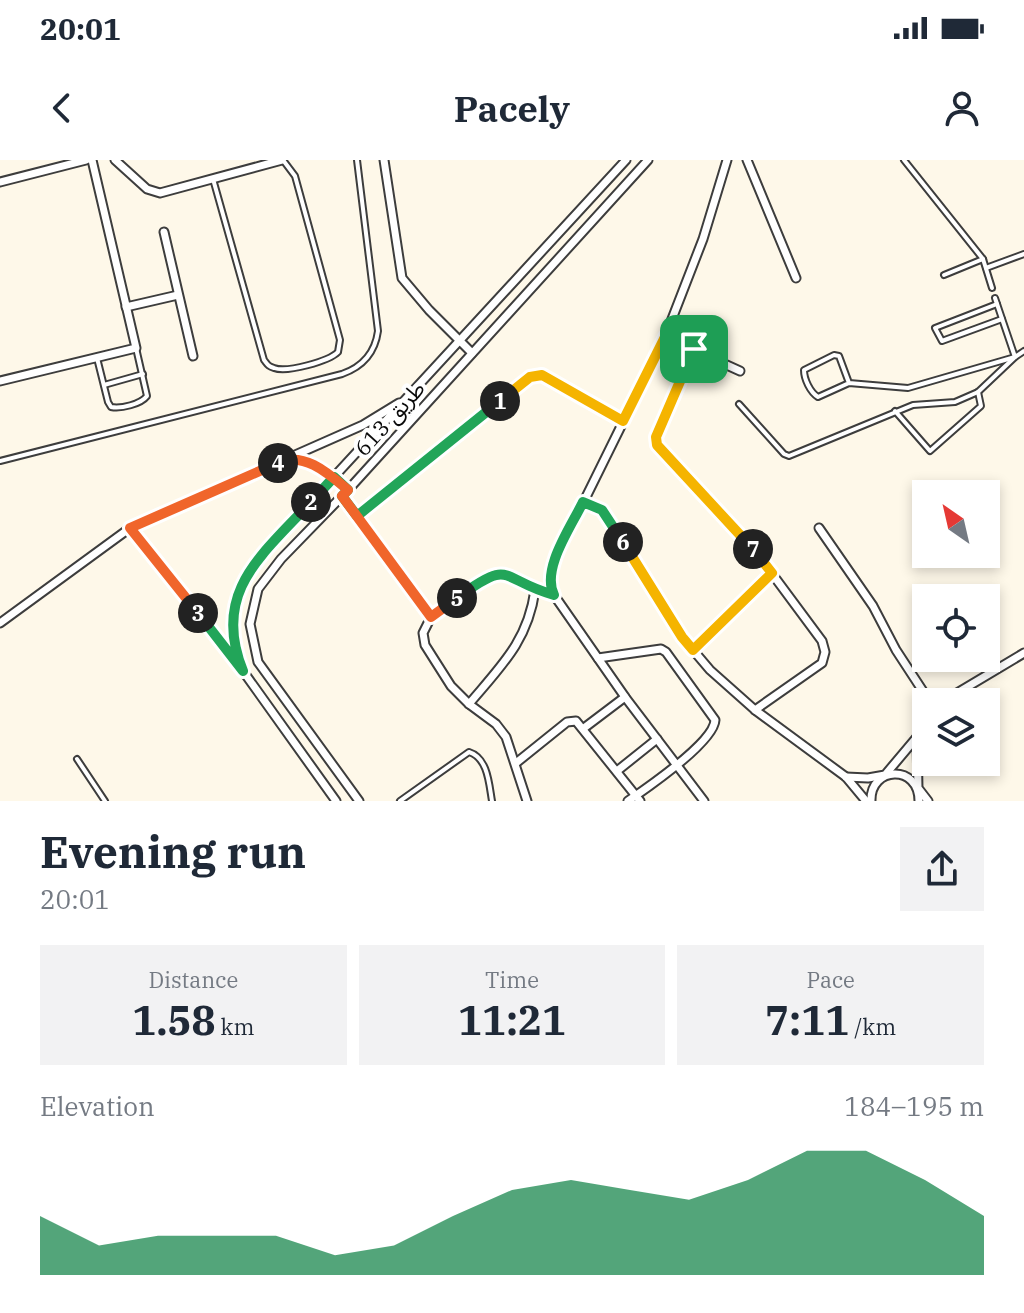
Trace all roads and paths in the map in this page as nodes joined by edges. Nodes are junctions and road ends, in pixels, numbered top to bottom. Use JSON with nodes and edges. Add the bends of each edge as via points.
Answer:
{"nodes":[{"id":1,"x":86,"y":160,"type":"edge"},
{"id":2,"x":92,"y":160,"type":"edge"},
{"id":3,"x":115,"y":160,"type":"edge"},
{"id":4,"x":282,"y":160,"type":"edge"},
{"id":5,"x":357,"y":160,"type":"edge"},
{"id":6,"x":384,"y":160,"type":"edge"},
{"id":7,"x":626,"y":160,"type":"edge"},
{"id":8,"x":648,"y":160,"type":"edge"},
{"id":9,"x":727,"y":160,"type":"edge"},
{"id":10,"x":747,"y":160,"type":"edge"},
{"id":11,"x":904,"y":160,"type":"edge"},
{"id":12,"x":213,"y":179,"type":"junction"},
{"id":13,"x":0,"y":182,"type":"edge"},
{"id":14,"x":164,"y":232,"type":"dead end"},
{"id":15,"x":1024,"y":254,"type":"edge"},
{"id":16,"x":983,"y":259,"type":"junction"},
{"id":17,"x":986,"y":268,"type":"junction"},
{"id":18,"x":944,"y":275,"type":"dead end"},
{"id":19,"x":796,"y":278,"type":"dead end"},
{"id":20,"x":992,"y":288,"type":"dead end"},
{"id":21,"x":178,"y":295,"type":"junction"},
{"id":22,"x":126,"y":307,"type":"junction"},
{"id":23,"x":1002,"y":319,"type":"junction"},
{"id":24,"x":665,"y":337,"type":"junction"},
{"id":25,"x":459,"y":341,"type":"junction"},
{"id":26,"x":136,"y":348,"type":"junction"},
{"id":27,"x":694,"y":349,"type":"junction"},
{"id":28,"x":1024,"y":351,"type":"edge"},
{"id":29,"x":472,"y":353,"type":"junction"},
{"id":30,"x":193,"y":356,"type":"dead end"},
{"id":31,"x":1015,"y":357,"type":"junction"},
{"id":32,"x":97,"y":358,"type":"junction"},
{"id":33,"x":740,"y":371,"type":"dead end"},
{"id":34,"x":143,"y":374,"type":"junction"},
{"id":35,"x":0,"y":381,"type":"edge"},
{"id":36,"x":849,"y":383,"type":"junction"},
{"id":37,"x":104,"y":385,"type":"junction"},
{"id":38,"x":978,"y":392,"type":"junction"},
{"id":39,"x":406,"y":399,"type":"junction"},
{"id":40,"x":739,"y":404,"type":"dead end"},
{"id":41,"x":895,"y":411,"type":"junction"},
{"id":42,"x":623,"y":421,"type":"junction"},
{"id":43,"x":286,"y":459,"type":"junction"},
{"id":44,"x":0,"y":461,"type":"edge"},
{"id":45,"x":334,"y":477,"type":"junction"},
{"id":46,"x":345,"y":493,"type":"junction"},
{"id":47,"x":583,"y":502,"type":"junction"},
{"id":48,"x":357,"y":516,"type":"junction"},
{"id":49,"x":130,"y":528,"type":"junction"},
{"id":50,"x":819,"y":528,"type":"dead end"},
{"id":51,"x":772,"y":573,"type":"junction"},
{"id":52,"x":535,"y":590,"type":"junction"},
{"id":53,"x":554,"y":595,"type":"junction"},
{"id":54,"x":431,"y":617,"type":"junction"},
{"id":55,"x":0,"y":623,"type":"edge"},
{"id":56,"x":693,"y":650,"type":"junction"},
{"id":57,"x":1024,"y":653,"type":"edge"},
{"id":58,"x":598,"y":658,"type":"junction"},
{"id":59,"x":243,"y":671,"type":"junction"},
{"id":60,"x":921,"y":688,"type":"edge"},
{"id":61,"x":965,"y":688,"type":"edge"},
{"id":62,"x":625,"y":697,"type":"junction"},
{"id":63,"x":469,"y":704,"type":"junction"},
{"id":64,"x":755,"y":710,"type":"junction"},
{"id":65,"x":584,"y":728,"type":"junction"},
{"id":66,"x":657,"y":739,"type":"junction"},
{"id":67,"x":912,"y":743,"type":"edge"},
{"id":68,"x":77,"y":759,"type":"dead end"},
{"id":69,"x":516,"y":763,"type":"junction"},
{"id":70,"x":676,"y":765,"type":"junction"},
{"id":71,"x":617,"y":771,"type":"junction"},
{"id":72,"x":885,"y":775,"type":"junction"},
{"id":73,"x":918,"y":776,"type":"edge"},
{"id":74,"x":846,"y":777,"type":"junction"},
{"id":75,"x":918,"y":788,"type":"junction"},
{"id":76,"x":638,"y":798,"type":"edge"},
{"id":77,"x":105,"y":801,"type":"edge"},
{"id":78,"x":336,"y":801,"type":"edge"},
{"id":79,"x":359,"y":801,"type":"edge"},
{"id":80,"x":400,"y":801,"type":"edge"},
{"id":81,"x":492,"y":801,"type":"edge"},
{"id":82,"x":527,"y":801,"type":"edge"},
{"id":83,"x":628,"y":801,"type":"edge"},
{"id":84,"x":704,"y":801,"type":"edge"},
{"id":85,"x":868,"y":801,"type":"edge"},
{"id":86,"x":919,"y":801,"type":"edge"},
{"id":87,"x":928,"y":801,"type":"edge"}],
"edges":[{"from":1,"to":13,"type":"street"},
{"from":2,"to":22,"type":"street"},
{"from":3,"to":12,"type":"street","via":[[156,192]]},
{"from":4,"to":12,"type":"street"},
{"from":4,"to":12,"type":"lane","via":[[295,176],[340,340],[338,352],[327,360],[281,370],[264,360]]},
{"from":5,"to":44,"type":"lane","via":[[378,331],[362,364],[342,374]]},
{"from":6,"to":25,"type":"street","via":[[402,278]]},
{"from":7,"to":25,"type":"street","name":"طريق 613"},
{"from":8,"to":29,"type":"street","name":"طريق 613"},
{"from":9,"to":24,"type":"street"},
{"from":10,"to":19,"type":"street"},
{"from":11,"to":16,"type":"lane"},
{"from":14,"to":21,"type":"street"},
{"from":15,"to":17,"type":"lane"},
{"from":16,"to":17,"type":"lane"},
{"from":16,"to":18,"type":"lane"},
{"from":17,"to":20,"type":"lane"},
{"from":21,"to":22,"type":"street"},
{"from":21,"to":30,"type":"street"},
{"from":22,"to":26,"type":"street"},
{"from":23,"to":23,"type":"lane","via":[[996,301],[935,328],[942,341]]},
{"from":23,"to":31,"type":"lane"},
{"from":24,"to":27,"type":"street"},
{"from":24,"to":42,"type":"street"},
{"from":25,"to":29,"type":"street"},
{"from":25,"to":39,"type":"street","name":"طريق 613"},
{"from":26,"to":32,"type":"street"},
{"from":26,"to":34,"type":"lane"},
{"from":27,"to":33,"type":"street"},
{"from":27,"to":51,"type":"street","via":[[657,445]]},
{"from":28,"to":31,"type":"lane"},
{"from":29,"to":46,"type":"street","name":"طريق 613"},
{"from":31,"to":36,"type":"lane","via":[[908,388]]},
{"from":31,"to":38,"type":"lane"},
{"from":32,"to":35,"type":"street"},
{"from":32,"to":37,"type":"lane"},
{"from":34,"to":37,"type":"lane"},
{"from":34,"to":37,"type":"lane","via":[[148,393],[141,401],[111,407]]},
{"from":36,"to":36,"type":"lane","via":[[818,397],[804,370],[839,356]]},
{"from":38,"to":41,"type":"lane","via":[[955,402]]},
{"from":38,"to":41,"type":"lane","via":[[981,406],[930,451]]},
{"from":39,"to":43,"type":"street","via":[[363,425]]},
{"from":39,"to":45,"type":"street","name":"طريق 613"},
{"from":40,"to":41,"type":"lane","via":[[789,456]]},
{"from":42,"to":47,"type":"street"},
{"from":42,"to":48,"type":"lane","via":[[547,376],[534,375]]},
{"from":43,"to":45,"type":"street","via":[[306,461]]},
{"from":43,"to":49,"type":"street"},
{"from":45,"to":46,"type":"street"},
{"from":45,"to":59,"type":"street","name":"طريق 613","via":[[250,568],[241,585],[233,621],[235,652]]},
{"from":46,"to":48,"type":"street"},
{"from":46,"to":79,"type":"street","name":"طريق 613","via":[[258,589],[250,624],[258,662]]},
{"from":47,"to":53,"type":"street","via":[[551,568]]},
{"from":47,"to":56,"type":"street","via":[[604,513]]},
{"from":48,"to":54,"type":"street"},
{"from":49,"to":55,"type":"street"},
{"from":49,"to":59,"type":"street"},
{"from":50,"to":60,"type":"street"},
{"from":51,"to":56,"type":"street"},
{"from":51,"to":64,"type":"street","via":[[825,652],[822,663]]},
{"from":52,"to":53,"type":"street"},
{"from":52,"to":54,"type":"street","via":[[513,576],[491,575]]},
{"from":52,"to":63,"type":"street","via":[[517,646]]},
{"from":53,"to":58,"type":"street"},
{"from":54,"to":63,"type":"street","via":[[423,633],[425,645]]},
{"from":56,"to":64,"type":"street"},
{"from":57,"to":61,"type":"street"},
{"from":58,"to":62,"type":"street"},
{"from":58,"to":70,"type":"street","via":[[654,649],[666,652],[715,720],[711,732]]},
{"from":59,"to":78,"type":"street","name":"طريق 613"},
{"from":62,"to":65,"type":"street"},
{"from":62,"to":66,"type":"street"},
{"from":63,"to":69,"type":"street","via":[[501,730]]},
{"from":64,"to":74,"type":"street"},
{"from":65,"to":69,"type":"street","via":[[567,722]]},
{"from":65,"to":71,"type":"street"},
{"from":66,"to":70,"type":"street"},
{"from":66,"to":71,"type":"street"},
{"from":67,"to":72,"type":"street"},
{"from":68,"to":77,"type":"lane"},
{"from":69,"to":82,"type":"street"},
{"from":70,"to":76,"type":"street"},
{"from":70,"to":84,"type":"street"},
{"from":71,"to":76,"type":"street"},
{"from":72,"to":74,"type":"street"},
{"from":72,"to":75,"type":"street","via":[[904,775]]},
{"from":72,"to":85,"type":"street"},
{"from":73,"to":75,"type":"street"},
{"from":74,"to":85,"type":"street"},
{"from":75,"to":86,"type":"street"},
{"from":75,"to":87,"type":"street"},
{"from":76,"to":83,"type":"street"},
{"from":80,"to":81,"type":"lane","via":[[469,752],[482,762]]}]}
